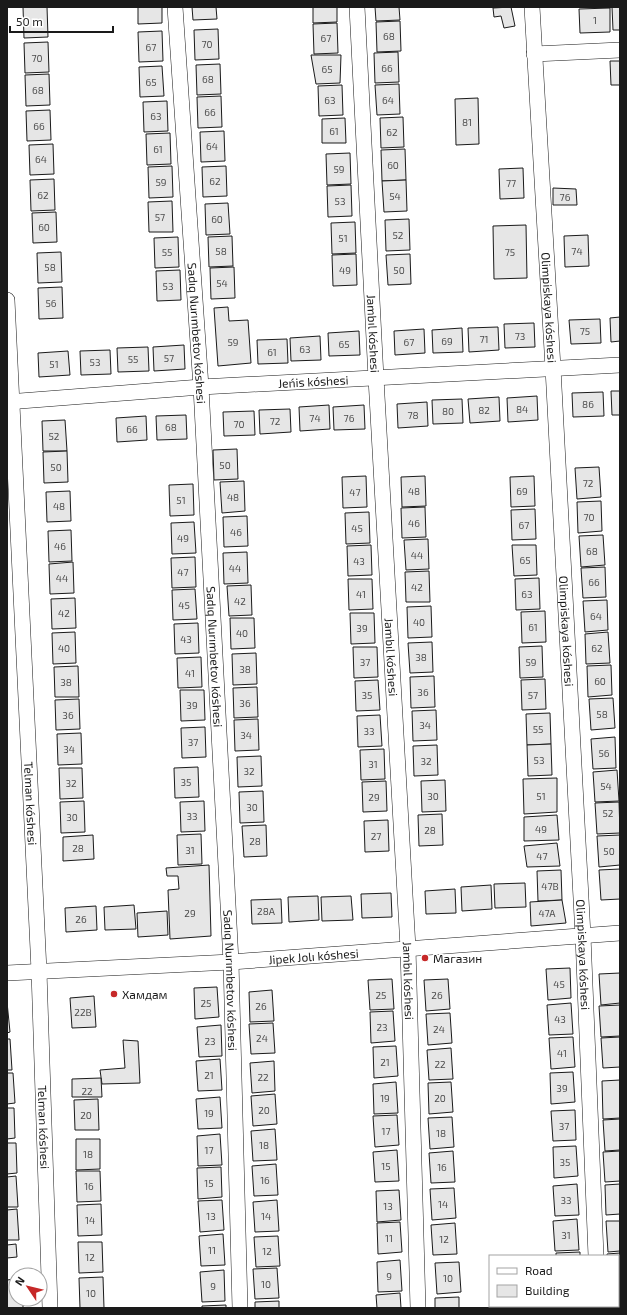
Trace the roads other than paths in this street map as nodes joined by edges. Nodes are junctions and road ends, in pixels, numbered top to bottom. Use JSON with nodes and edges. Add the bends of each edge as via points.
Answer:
{"nodes":[{"id":1,"x":174,"y":7,"type":"edge"},
{"id":2,"x":357,"y":7,"type":"edge"},
{"id":3,"x":532,"y":7,"type":"edge"},
{"id":4,"x":620,"y":50,"type":"edge"},
{"id":5,"x":534,"y":54,"type":"junction"},
{"id":6,"x":7,"y":300,"type":"edge"},
{"id":7,"x":620,"y":365,"type":"edge"},
{"id":8,"x":553,"y":368,"type":"junction"},
{"id":9,"x":376,"y":378,"type":"junction"},
{"id":10,"x":201,"y":387,"type":"junction"},
{"id":11,"x":10,"y":401,"type":"edge"},
{"id":12,"x":620,"y":933,"type":"edge"},
{"id":13,"x":583,"y":936,"type":"junction"},
{"id":14,"x":408,"y":948,"type":"junction"},
{"id":15,"x":230,"y":962,"type":"junction"},
{"id":16,"x":39,"y":971,"type":"junction"},
{"id":17,"x":7,"y":973,"type":"edge"},
{"id":18,"x":596,"y":1255,"type":"edge"},
{"id":19,"x":50,"y":1308,"type":"edge"},
{"id":20,"x":240,"y":1308,"type":"edge"},
{"id":21,"x":418,"y":1308,"type":"edge"}],
"edges":[{"from":1,"to":10,"type":"street","name":"Sadıq Nurımbetov kóshesi"},
{"from":2,"to":9,"type":"street","name":"Jambıl kóshesi"},
{"from":3,"to":5,"type":"street","name":"Olimpiskaya kóshesi"},
{"from":4,"to":5,"type":"street"},
{"from":5,"to":8,"type":"street","name":"Olimpiskaya kóshesi"},
{"from":6,"to":11,"type":"street","name":"Telman kóshesi"},
{"from":7,"to":8,"type":"street","name":"Jeńis kóshesi"},
{"from":8,"to":9,"type":"street","name":"Jeńis kóshesi"},
{"from":8,"to":13,"type":"street","name":"Olimpiskaya kóshesi"},
{"from":9,"to":10,"type":"street","name":"Jeńis kóshesi"},
{"from":9,"to":14,"type":"street","name":"Jambıl kóshesi"},
{"from":10,"to":11,"type":"street","name":"Jeńis kóshesi"},
{"from":10,"to":15,"type":"street","name":"Sadıq Nurımbetov kóshesi"},
{"from":11,"to":16,"type":"street","name":"Telman kóshesi"},
{"from":12,"to":13,"type":"street","name":"Jipek Jolı kóshesi"},
{"from":13,"to":14,"type":"street","name":"Jipek Jolı kóshesi"},
{"from":13,"to":18,"type":"street","name":"Olimpiskaya kóshesi"},
{"from":14,"to":15,"type":"street","name":"Jipek Jolı kóshesi"},
{"from":14,"to":21,"type":"street","name":"Jambıl kóshesi"},
{"from":15,"to":16,"type":"street","name":"Jipek Jolı kóshesi"},
{"from":15,"to":20,"type":"street","name":"Sadıq Nurımbetov kóshesi"},
{"from":16,"to":17,"type":"street","name":"Jipek Jolı kóshesi"},
{"from":16,"to":19,"type":"street","name":"Telman kóshesi"}]}
